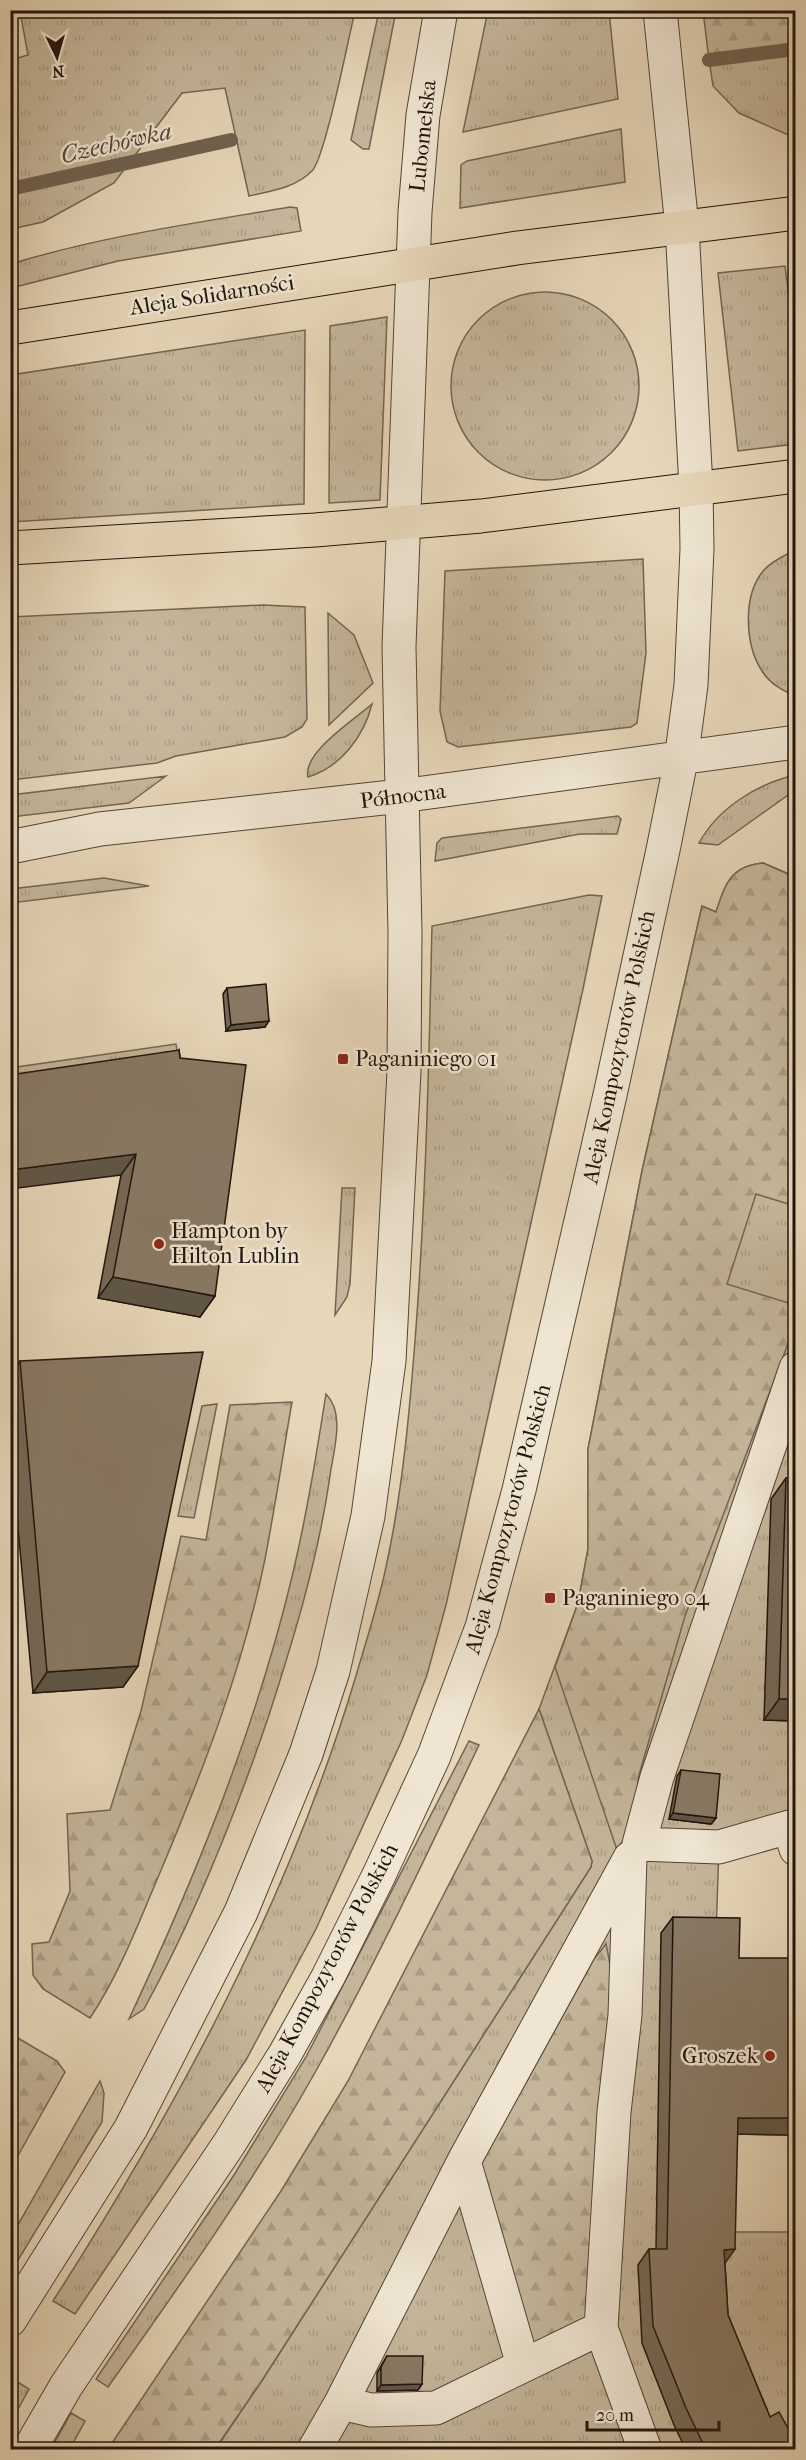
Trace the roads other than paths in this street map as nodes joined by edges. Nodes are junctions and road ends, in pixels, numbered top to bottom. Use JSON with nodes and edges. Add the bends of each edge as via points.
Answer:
{"nodes":[{"id":1,"x":441,"y":10,"type":"edge"},
{"id":2,"x":660,"y":10,"type":"edge"},
{"id":3,"x":795,"y":213,"type":"edge"},
{"id":4,"x":682,"y":227,"type":"junction"},
{"id":5,"x":413,"y":263,"type":"junction"},
{"id":6,"x":10,"y":328,"type":"edge"},
{"id":7,"x":795,"y":476,"type":"edge"},
{"id":8,"x":696,"y":487,"type":"junction"},
{"id":9,"x":404,"y":523,"type":"junction"},
{"id":10,"x":10,"y":548,"type":"edge"},
{"id":11,"x":795,"y":742,"type":"edge"},
{"id":12,"x":681,"y":760,"type":"junction"},
{"id":13,"x":401,"y":796,"type":"junction"},
{"id":14,"x":10,"y":847,"type":"edge"},
{"id":15,"x":795,"y":1368,"type":"edge"},
{"id":16,"x":793,"y":1834,"type":"edge"},
{"id":17,"x":635,"y":1851,"type":"junction"},
{"id":18,"x":464,"y":2161,"type":"junction"},
{"id":19,"x":10,"y":2320,"type":"edge"},
{"id":20,"x":601,"y":2328,"type":"junction"},
{"id":21,"x":523,"y":2365,"type":"junction"},
{"id":22,"x":341,"y":2403,"type":"junction"},
{"id":23,"x":29,"y":2450,"type":"edge"},
{"id":24,"x":314,"y":2450,"type":"edge"},
{"id":25,"x":645,"y":2450,"type":"edge"}],
"edges":[{"from":1,"to":5,"type":"street","name":"Lubomelska","via":[[418,154]]},
{"from":2,"to":4,"type":"street"},
{"from":3,"to":4,"type":"main road"},
{"from":4,"to":5,"type":"main road","name":"Aleja Solidarności"},
{"from":4,"to":8,"type":"street","name":"Aleja Kompozytorów Polskich"},
{"from":5,"to":6,"type":"main road","name":"Aleja Solidarności"},
{"from":5,"to":9,"type":"street","name":"Lubomelska"},
{"from":7,"to":8,"type":"main road"},
{"from":8,"to":9,"type":"main road"},
{"from":8,"to":12,"type":"street","name":"Aleja Kompozytorów Polskich","via":[[696,605]]},
{"from":9,"to":10,"type":"main road"},
{"from":9,"to":13,"type":"street","via":[[399,648]]},
{"from":11,"to":12,"type":"street","name":"Północna"},
{"from":12,"to":13,"type":"street","name":"Północna"},
{"from":12,"to":23,"type":"street","name":"Aleja Kompozytorów Polskich","via":[[610,1095],[519,1490],[482,1628],[458,1694],[379,1875],[285,2054],[230,2144],[66,2386]]},
{"from":13,"to":14,"type":"street","name":"Północna","via":[[100,829]]},
{"from":13,"to":19,"type":"street","via":[[404,1071],[389,1360],[372,1496],[333,1671],[306,1754],[241,1912],[131,2128]]},
{"from":15,"to":17,"type":"street"},
{"from":16,"to":17,"type":"street","via":[[718,1847]]},
{"from":17,"to":18,"type":"street"},
{"from":17,"to":20,"type":"street"},
{"from":18,"to":21,"type":"street"},
{"from":18,"to":22,"type":"street"},
{"from":20,"to":21,"type":"street"},
{"from":20,"to":25,"type":"street"},
{"from":21,"to":22,"type":"street","via":[[430,2409],[372,2410]]},
{"from":22,"to":24,"type":"street"}]}
